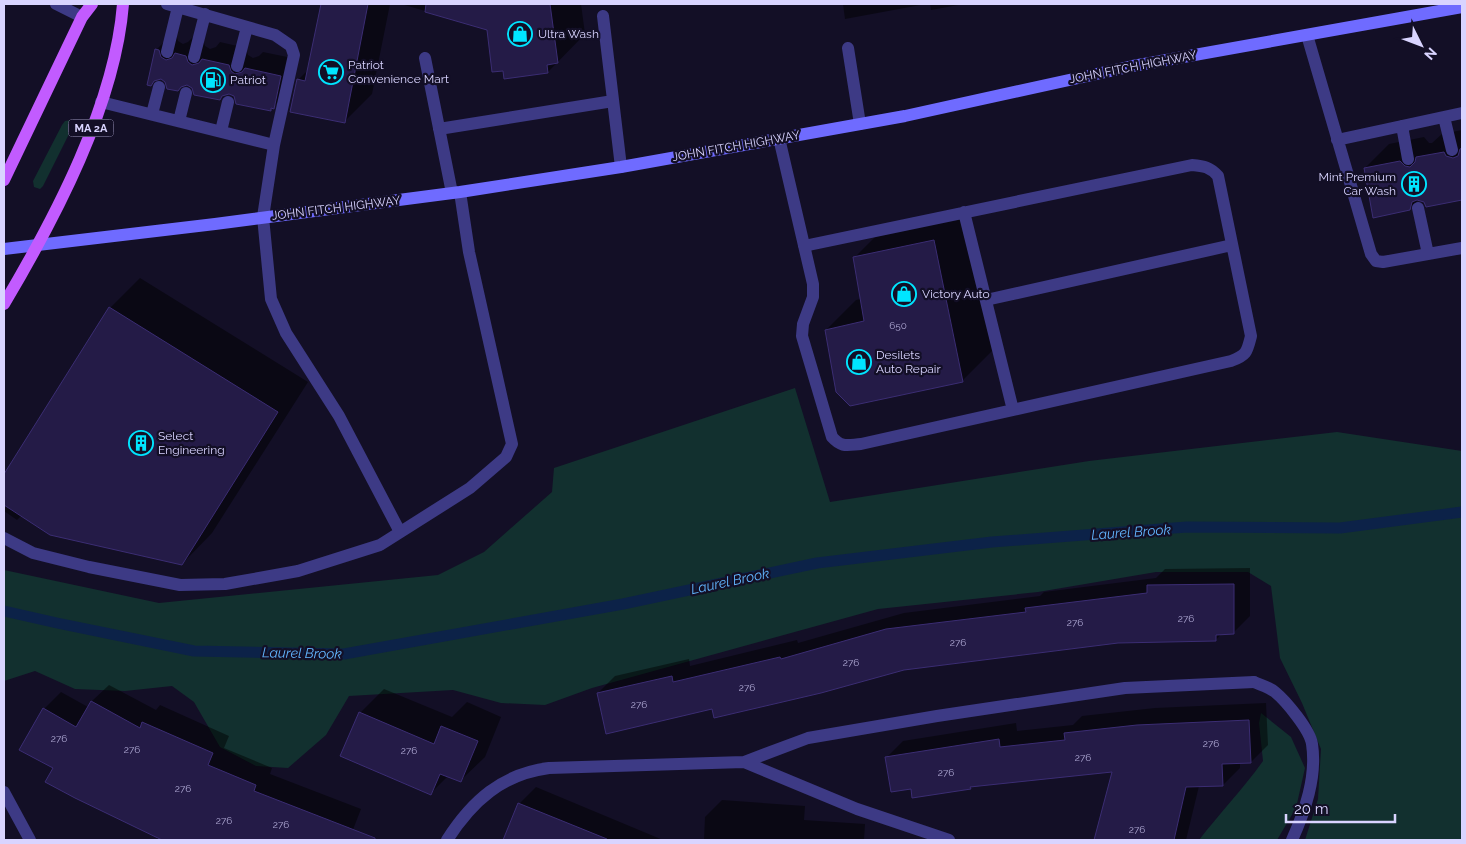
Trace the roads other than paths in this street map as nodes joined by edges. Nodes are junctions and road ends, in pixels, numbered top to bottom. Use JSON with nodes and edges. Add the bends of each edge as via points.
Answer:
{"nodes":[{"id":1,"x":56,"y":4,"type":"edge"},
{"id":2,"x":92,"y":4,"type":"edge"},
{"id":3,"x":123,"y":4,"type":"edge"},
{"id":4,"x":173,"y":5,"type":"edge"},
{"id":5,"x":1462,"y":7,"type":"edge"},
{"id":6,"x":205,"y":14,"type":"junction"},
{"id":7,"x":603,"y":16,"type":"dead end"},
{"id":8,"x":82,"y":17,"type":"junction"},
{"id":9,"x":247,"y":27,"type":"junction"},
{"id":10,"x":1307,"y":35,"type":"junction"},
{"id":11,"x":848,"y":48,"type":"dead end"},
{"id":12,"x":167,"y":52,"type":"dead end"},
{"id":13,"x":194,"y":57,"type":"dead end"},
{"id":14,"x":425,"y":58,"type":"dead end"},
{"id":15,"x":236,"y":66,"type":"dead end"},
{"id":16,"x":159,"y":87,"type":"dead end"},
{"id":17,"x":186,"y":93,"type":"dead end"},
{"id":18,"x":613,"y":101,"type":"junction"},
{"id":19,"x":101,"y":102,"type":"junction"},
{"id":20,"x":228,"y":102,"type":"dead end"},
{"id":21,"x":1462,"y":113,"type":"edge"},
{"id":22,"x":152,"y":114,"type":"junction"},
{"id":23,"x":1444,"y":117,"type":"junction"},
{"id":24,"x":179,"y":121,"type":"junction"},
{"id":25,"x":860,"y":124,"type":"junction"},
{"id":26,"x":1402,"y":126,"type":"junction"},
{"id":27,"x":439,"y":129,"type":"junction"},
{"id":28,"x":221,"y":131,"type":"junction"},
{"id":29,"x":779,"y":138,"type":"junction"},
{"id":30,"x":1337,"y":140,"type":"junction"},
{"id":31,"x":274,"y":145,"type":"junction"},
{"id":32,"x":1452,"y":150,"type":"dead end"},
{"id":33,"x":1408,"y":159,"type":"dead end"},
{"id":34,"x":621,"y":167,"type":"junction"},
{"id":35,"x":4,"y":180,"type":"edge"},
{"id":36,"x":456,"y":192,"type":"junction"},
{"id":37,"x":1418,"y":208,"type":"dead end"},
{"id":38,"x":964,"y":212,"type":"junction"},
{"id":39,"x":263,"y":218,"type":"junction"},
{"id":40,"x":37,"y":246,"type":"junction"},
{"id":41,"x":804,"y":246,"type":"junction"},
{"id":42,"x":1232,"y":246,"type":"junction"},
{"id":43,"x":1462,"y":248,"type":"edge"},
{"id":44,"x":4,"y":249,"type":"edge"},
{"id":45,"x":1428,"y":254,"type":"junction"},
{"id":46,"x":986,"y":300,"type":"junction"},
{"id":47,"x":4,"y":304,"type":"edge"},
{"id":48,"x":1012,"y":410,"type":"junction"},
{"id":49,"x":400,"y":532,"type":"junction"},
{"id":50,"x":4,"y":538,"type":"edge"},
{"id":51,"x":744,"y":762,"type":"junction"},
{"id":52,"x":4,"y":792,"type":"edge"},
{"id":53,"x":30,"y":840,"type":"edge"},
{"id":54,"x":447,"y":840,"type":"edge"},
{"id":55,"x":949,"y":840,"type":"edge"},
{"id":56,"x":1292,"y":840,"type":"edge"}],
"edges":[{"from":1,"to":8,"type":"street"},
{"from":2,"to":8,"type":"main road"},
{"from":3,"to":19,"type":"main road","number":"MA 2A","via":[[111,76]]},
{"from":4,"to":6,"type":"street"},
{"from":4,"to":12,"type":"street"},
{"from":5,"to":10,"type":"main road","name":"JOHN FITCH HIGHWAY"},
{"from":6,"to":9,"type":"street"},
{"from":6,"to":13,"type":"street"},
{"from":7,"to":18,"type":"street"},
{"from":8,"to":35,"type":"main road"},
{"from":9,"to":15,"type":"street"},
{"from":9,"to":31,"type":"street","via":[[275,35],[291,46],[294,54]]},
{"from":10,"to":25,"type":"main road","name":"JOHN FITCH HIGHWAY","via":[[1133,66]]},
{"from":10,"to":30,"type":"street"},
{"from":11,"to":25,"type":"street"},
{"from":14,"to":27,"type":"street"},
{"from":16,"to":22,"type":"street"},
{"from":17,"to":24,"type":"street"},
{"from":18,"to":27,"type":"street"},
{"from":18,"to":34,"type":"street"},
{"from":19,"to":22,"type":"street"},
{"from":19,"to":40,"type":"main road","number":"MA 2A","via":[[72,177]]},
{"from":20,"to":28,"type":"street"},
{"from":21,"to":23,"type":"street"},
{"from":22,"to":24,"type":"street"},
{"from":23,"to":26,"type":"street"},
{"from":23,"to":32,"type":"street"},
{"from":24,"to":28,"type":"street"},
{"from":25,"to":29,"type":"main road","name":"JOHN FITCH HIGHWAY"},
{"from":26,"to":30,"type":"street"},
{"from":26,"to":33,"type":"street"},
{"from":27,"to":36,"type":"street"},
{"from":28,"to":31,"type":"street"},
{"from":29,"to":34,"type":"main road","name":"JOHN FITCH HIGHWAY"},
{"from":29,"to":41,"type":"street"},
{"from":30,"to":45,"type":"street","via":[[1370,254],[1383,262]]},
{"from":31,"to":39,"type":"street"},
{"from":34,"to":36,"type":"main road","name":"JOHN FITCH HIGHWAY"},
{"from":36,"to":39,"type":"main road","name":"JOHN FITCH HIGHWAY"},
{"from":36,"to":49,"type":"street","via":[[512,444],[506,457],[470,488]]},
{"from":37,"to":45,"type":"street"},
{"from":38,"to":41,"type":"street"},
{"from":38,"to":42,"type":"street","via":[[1192,165],[1203,166],[1218,176]]},
{"from":38,"to":46,"type":"street"},
{"from":39,"to":40,"type":"main road","name":"JOHN FITCH HIGHWAY"},
{"from":39,"to":49,"type":"street","via":[[272,299],[286,333],[339,416]]},
{"from":40,"to":44,"type":"main road","name":"JOHN FITCH HIGHWAY"},
{"from":40,"to":47,"type":"main road","number":"MA 2A"},
{"from":41,"to":48,"type":"street","via":[[813,296],[802,336],[832,437],[839,444],[861,444]]},
{"from":42,"to":46,"type":"street"},
{"from":42,"to":48,"type":"street","via":[[1251,336],[1247,352],[1242,357]]},
{"from":43,"to":45,"type":"street"},
{"from":46,"to":48,"type":"street"},
{"from":49,"to":50,"type":"street","via":[[380,545],[298,571],[225,584],[189,585],[33,553]]},
{"from":51,"to":54,"type":"street","via":[[532,771],[490,790]]},
{"from":51,"to":55,"type":"street","via":[[857,809]]},
{"from":51,"to":56,"type":"street","via":[[808,738],[937,716],[1124,688],[1254,682],[1274,691],[1298,717],[1312,743],[1312,780]]},
{"from":52,"to":53,"type":"street"}]}
